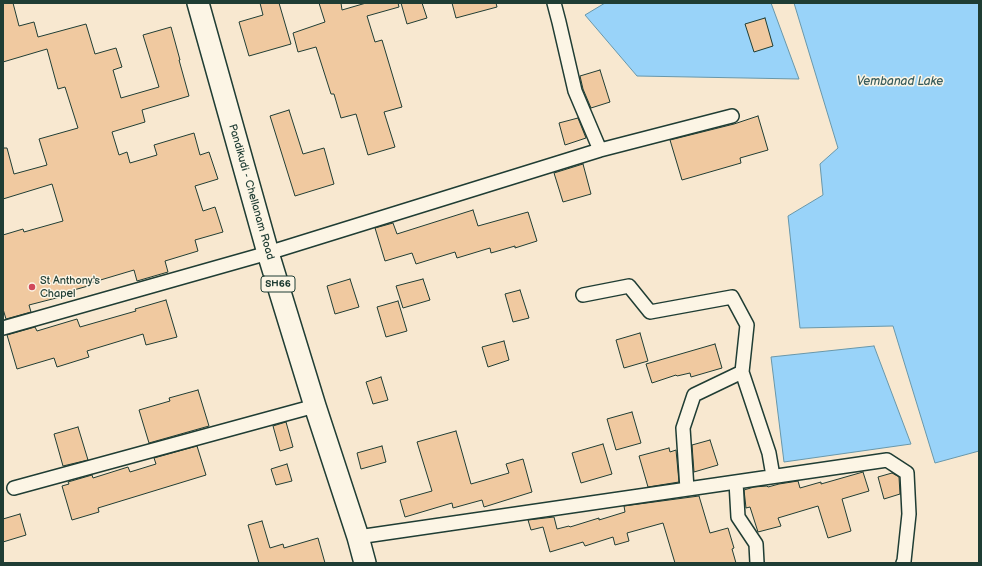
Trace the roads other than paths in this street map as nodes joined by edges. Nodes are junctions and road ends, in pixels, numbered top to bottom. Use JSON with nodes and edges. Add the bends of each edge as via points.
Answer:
{"nodes":[{"id":1,"x":198,"y":3,"type":"edge"},
{"id":2,"x":554,"y":3,"type":"edge"},
{"id":3,"x":732,"y":116,"type":"dead end"},
{"id":4,"x":600,"y":150,"type":"junction"},
{"id":5,"x":268,"y":253,"type":"junction"},
{"id":6,"x":583,"y":295,"type":"dead end"},
{"id":7,"x":3,"y":328,"type":"edge"},
{"id":8,"x":742,"y":372,"type":"junction"},
{"id":9,"x":315,"y":406,"type":"junction"},
{"id":10,"x":773,"y":476,"type":"junction"},
{"id":11,"x":736,"y":482,"type":"junction"},
{"id":12,"x":14,"y":488,"type":"dead end"},
{"id":13,"x":687,"y":489,"type":"junction"},
{"id":14,"x":358,"y":537,"type":"junction"},
{"id":15,"x":365,"y":563,"type":"edge"},
{"id":16,"x":757,"y":563,"type":"edge"},
{"id":17,"x":903,"y":563,"type":"edge"}],
"edges":[{"from":1,"to":5,"type":"main road","name":"Pandikudi - Chellanam Road","number":"SH66"},
{"from":2,"to":4,"type":"street","via":[[575,91]]},
{"from":3,"to":4,"type":"street"},
{"from":4,"to":5,"type":"street"},
{"from":5,"to":7,"type":"street"},
{"from":5,"to":9,"type":"main road","name":"Pandikudi - Chellanam Road","number":"SH66"},
{"from":6,"to":8,"type":"street","via":[[629,286],[650,312],[732,297],[747,325]]},
{"from":8,"to":10,"type":"street"},
{"from":8,"to":13,"type":"street","via":[[694,395],[683,428]]},
{"from":9,"to":12,"type":"street"},
{"from":9,"to":14,"type":"main road","name":"Pandikudi - Chellanam Road","number":"SH66"},
{"from":10,"to":11,"type":"street"},
{"from":10,"to":17,"type":"street","via":[[887,460],[907,473],[909,514]]},
{"from":11,"to":13,"type":"street"},
{"from":11,"to":16,"type":"street","via":[[738,517],[756,544]]},
{"from":13,"to":14,"type":"street"},
{"from":14,"to":15,"type":"main road","name":"Pandikudi - Chellanam Road","number":"SH66"}]}
